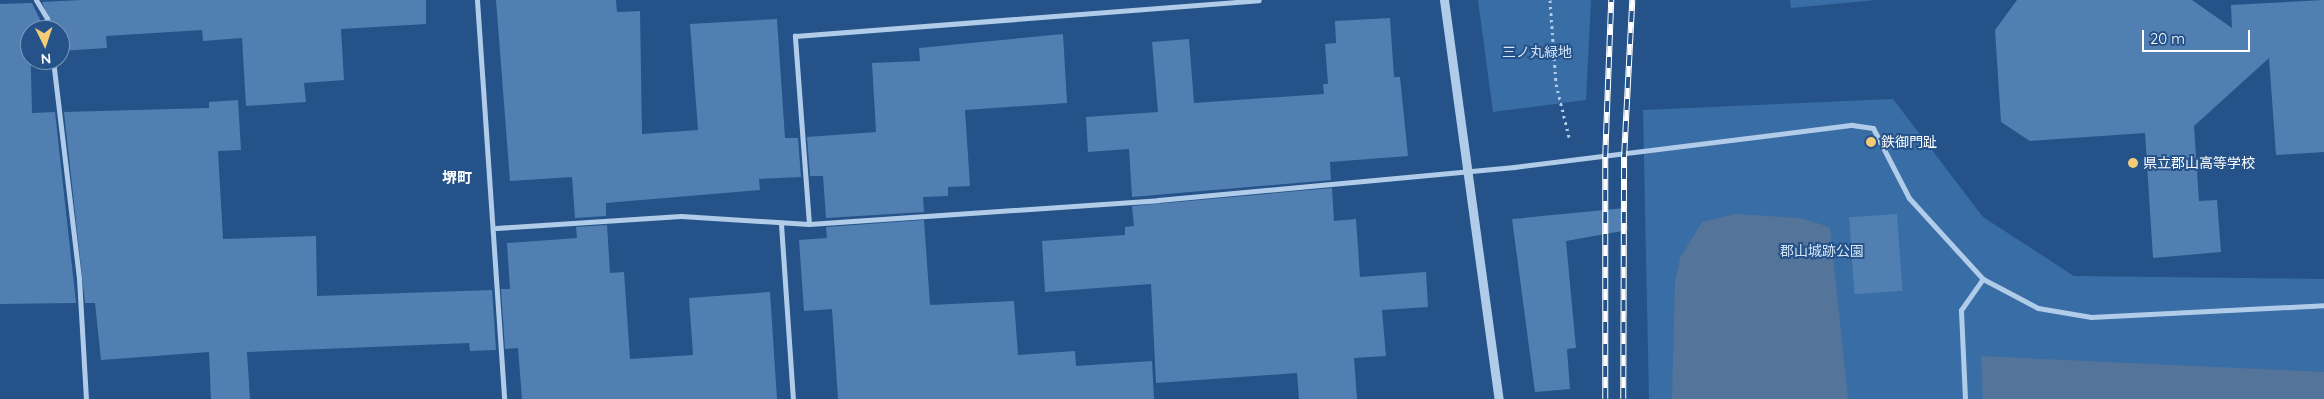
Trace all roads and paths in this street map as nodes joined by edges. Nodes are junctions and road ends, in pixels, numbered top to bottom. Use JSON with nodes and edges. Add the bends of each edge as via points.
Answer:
{"nodes":[{"id":1,"x":36,"y":0,"type":"edge"},
{"id":2,"x":477,"y":0,"type":"edge"},
{"id":3,"x":1259,"y":0,"type":"edge"},
{"id":4,"x":1444,"y":0,"type":"edge"},
{"id":5,"x":1550,"y":0,"type":"edge"},
{"id":6,"x":47,"y":20,"type":"edge"},
{"id":7,"x":53,"y":70,"type":"edge"},
{"id":8,"x":1569,"y":137,"type":"dead end"},
{"id":9,"x":1469,"y":168,"type":"junction"},
{"id":10,"x":781,"y":224,"type":"junction"},
{"id":11,"x":809,"y":224,"type":"junction"},
{"id":12,"x":496,"y":228,"type":"junction"},
{"id":13,"x":1983,"y":279,"type":"junction"},
{"id":14,"x":2324,"y":305,"type":"edge"},
{"id":15,"x":86,"y":399,"type":"edge"},
{"id":16,"x":504,"y":399,"type":"edge"},
{"id":17,"x":794,"y":399,"type":"edge"},
{"id":18,"x":1499,"y":399,"type":"edge"},
{"id":19,"x":1965,"y":399,"type":"edge"}],
"edges":[{"from":1,"to":6,"type":"street"},
{"from":2,"to":12,"type":"street"},
{"from":3,"to":11,"type":"street","via":[[795,36]]},
{"from":4,"to":9,"type":"street"},
{"from":5,"to":8,"type":"path","via":[[1556,84]]},
{"from":7,"to":15,"type":"street","via":[[79,278]]},
{"from":9,"to":11,"type":"street","via":[[1158,200]]},
{"from":9,"to":13,"type":"street","via":[[1514,167],[1852,125],[1873,128],[1909,198]]},
{"from":9,"to":18,"type":"street"},
{"from":10,"to":11,"type":"street"},
{"from":10,"to":12,"type":"street","via":[[681,216]]},
{"from":10,"to":17,"type":"street"},
{"from":12,"to":16,"type":"street"},
{"from":13,"to":14,"type":"street","via":[[2038,308],[2091,317]]},
{"from":13,"to":19,"type":"street","via":[[1961,310]]}]}
